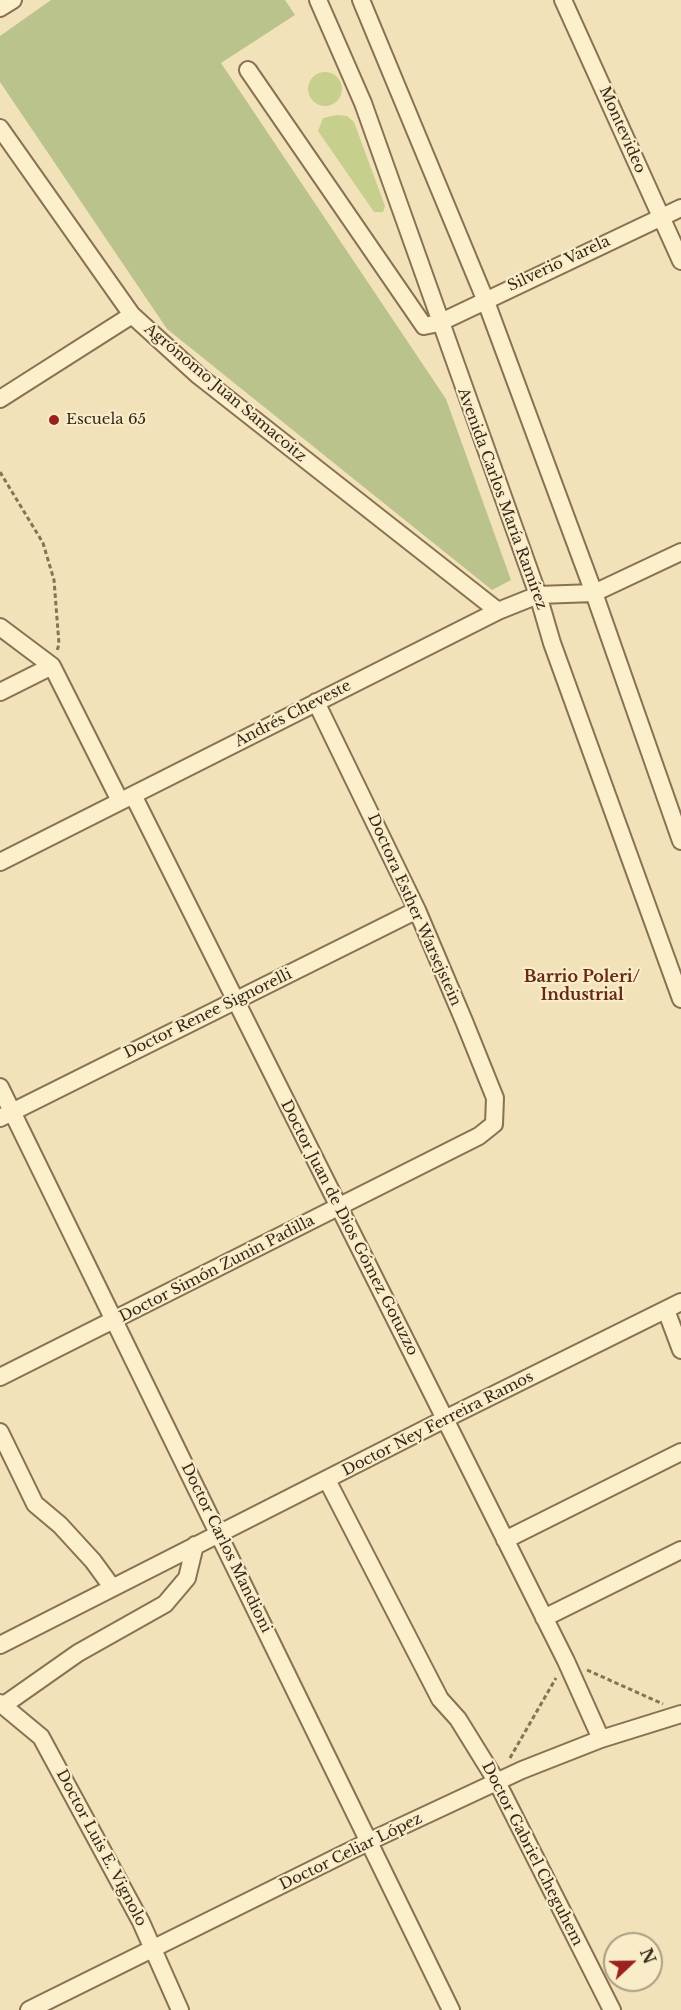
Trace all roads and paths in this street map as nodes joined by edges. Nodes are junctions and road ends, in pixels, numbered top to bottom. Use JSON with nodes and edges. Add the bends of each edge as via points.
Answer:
{"nodes":[{"id":1,"x":13,"y":0,"type":"edge"},
{"id":2,"x":318,"y":0,"type":"edge"},
{"id":3,"x":361,"y":0,"type":"edge"},
{"id":4,"x":563,"y":0,"type":"edge"},
{"id":5,"x":0,"y":8,"type":"edge"},
{"id":6,"x":248,"y":70,"type":"dead end"},
{"id":7,"x":0,"y":128,"type":"edge"},
{"id":8,"x":681,"y":208,"type":"edge"},
{"id":9,"x":661,"y":217,"type":"junction"},
{"id":10,"x":681,"y":261,"type":"edge"},
{"id":11,"x":485,"y":299,"type":"junction"},
{"id":12,"x":132,"y":315,"type":"junction"},
{"id":13,"x":439,"y":323,"type":"junction"},
{"id":14,"x":0,"y":399,"type":"edge"},
{"id":15,"x":0,"y":472,"type":"edge"},
{"id":16,"x":681,"y":552,"type":"edge"},
{"id":17,"x":594,"y":593,"type":"junction"},
{"id":18,"x":538,"y":595,"type":"junction"},
{"id":19,"x":498,"y":611,"type":"junction"},
{"id":20,"x":0,"y":627,"type":"edge"},
{"id":21,"x":52,"y":666,"type":"junction"},
{"id":22,"x":0,"y":692,"type":"edge"},
{"id":23,"x":316,"y":702,"type":"junction"},
{"id":24,"x":126,"y":798,"type":"junction"},
{"id":25,"x":681,"y":841,"type":"edge"},
{"id":26,"x":0,"y":862,"type":"edge"},
{"id":27,"x":417,"y":910,"type":"junction"},
{"id":28,"x":681,"y":999,"type":"edge"},
{"id":29,"x":236,"y":1001,"type":"junction"},
{"id":30,"x":0,"y":1087,"type":"edge"},
{"id":31,"x":6,"y":1115,"type":"edge"},
{"id":32,"x":494,"y":1124,"type":"joint"},
{"id":33,"x":339,"y":1207,"type":"junction"},
{"id":34,"x":673,"y":1306,"type":"edge"},
{"id":35,"x":115,"y":1322,"type":"junction"},
{"id":36,"x":681,"y":1350,"type":"edge"},
{"id":37,"x":0,"y":1377,"type":"edge"},
{"id":38,"x":445,"y":1419,"type":"junction"},
{"id":39,"x":0,"y":1432,"type":"edge"},
{"id":40,"x":681,"y":1452,"type":"edge"},
{"id":41,"x":327,"y":1480,"type":"junction"},
{"id":42,"x":219,"y":1533,"type":"junction"},
{"id":43,"x":505,"y":1540,"type":"junction"},
{"id":44,"x":195,"y":1545,"type":"junction"},
{"id":45,"x":681,"y":1550,"type":"edge"},
{"id":46,"x":112,"y":1587,"type":"junction"},
{"id":47,"x":544,"y":1618,"type":"junction"},
{"id":48,"x":0,"y":1645,"type":"edge"},
{"id":49,"x":566,"y":1661,"type":"junction"},
{"id":50,"x":2,"y":1704,"type":"edge"},
{"id":51,"x":676,"y":1710,"type":"edge"},
{"id":52,"x":601,"y":1740,"type":"junction"},
{"id":53,"x":497,"y":1782,"type":"junction"},
{"id":54,"x":370,"y":1841,"type":"junction"},
{"id":55,"x":154,"y":1949,"type":"junction"},
{"id":56,"x":176,"y":2007,"type":"edge"},
{"id":57,"x":29,"y":2010,"type":"edge"},
{"id":58,"x":451,"y":2010,"type":"edge"},
{"id":59,"x":612,"y":2010,"type":"edge"}],
"edges":[{"from":1,"to":5,"type":"street"},
{"from":2,"to":13,"type":"street","name":"Avenida Carlos María Ramírez","via":[[363,103]]},
{"from":3,"to":11,"type":"street"},
{"from":4,"to":9,"type":"street","name":"Montevideo"},
{"from":6,"to":13,"type":"street","via":[[424,326]]},
{"from":7,"to":12,"type":"street","name":"Agrónomo Juan Samacoitz"},
{"from":8,"to":9,"type":"street","name":"Silverio Varela"},
{"from":9,"to":10,"type":"street","name":"Montevideo"},
{"from":9,"to":11,"type":"street","name":"Silverio Varela"},
{"from":11,"to":13,"type":"street","name":"Silverio Varela"},
{"from":11,"to":17,"type":"street"},
{"from":12,"to":14,"type":"street"},
{"from":12,"to":19,"type":"street","name":"Agrónomo Juan Samacoitz","via":[[200,376]]},
{"from":13,"to":18,"type":"street","name":"Avenida Carlos María Ramírez"},
{"from":15,"to":21,"type":"path","via":[[43,543],[54,580],[59,644]]},
{"from":16,"to":17,"type":"street"},
{"from":17,"to":18,"type":"street","name":"Andrés Cheveste"},
{"from":17,"to":25,"type":"street"},
{"from":18,"to":19,"type":"street","name":"Andrés Cheveste"},
{"from":18,"to":28,"type":"street","name":"Avenida Carlos María Ramírez"},
{"from":19,"to":23,"type":"street","name":"Andrés Cheveste"},
{"from":20,"to":21,"type":"street"},
{"from":21,"to":22,"type":"street"},
{"from":21,"to":24,"type":"street","name":"Doctor Juan de Dios Gómez Gotuzzo"},
{"from":23,"to":24,"type":"street","name":"Andrés Cheveste"},
{"from":23,"to":27,"type":"street","name":"Doctora Esther Warsejstein"},
{"from":24,"to":26,"type":"street","name":"Andrés Cheveste"},
{"from":24,"to":29,"type":"street","name":"Doctor Juan de Dios Gómez Gotuzzo"},
{"from":27,"to":29,"type":"street","name":"Doctor Renee Signorelli"},
{"from":27,"to":32,"type":"street","name":"Doctora Esther Warsejstein","via":[[495,1098]]},
{"from":29,"to":31,"type":"street","name":"Doctor Renee Signorelli"},
{"from":29,"to":33,"type":"street","name":"Doctor Juan de Dios Gómez Gotuzzo"},
{"from":30,"to":31,"type":"street","name":"Doctor Carlos Mandioni"},
{"from":31,"to":35,"type":"street","name":"Doctor Carlos Mandioni"},
{"from":32,"to":33,"type":"street","name":"Doctor Simón Zunin Padilla","via":[[480,1136]]},
{"from":33,"to":35,"type":"street","name":"Doctor Simón Zunin Padilla"},
{"from":33,"to":38,"type":"street","name":"Doctor Juan de Dios Gómez Gotuzzo"},
{"from":34,"to":36,"type":"street"},
{"from":34,"to":38,"type":"street","name":"Doctor Ney Ferreira Ramos"},
{"from":35,"to":37,"type":"street","name":"Doctor Simón Zunin Padilla"},
{"from":35,"to":42,"type":"street","name":"Doctor Carlos Mandioni"},
{"from":38,"to":41,"type":"street","name":"Doctor Ney Ferreira Ramos"},
{"from":38,"to":43,"type":"street","name":"Doctor Juan de Dios Gómez Gotuzzo"},
{"from":39,"to":46,"type":"street","via":[[35,1504],[60,1525]]},
{"from":40,"to":43,"type":"street"},
{"from":41,"to":42,"type":"street","name":"Doctor Ney Ferreira Ramos"},
{"from":41,"to":53,"type":"street","name":"Doctor Gabriel Cheguhem","via":[[440,1699],[458,1719]]},
{"from":42,"to":44,"type":"street","name":"Doctor Ney Ferreira Ramos"},
{"from":42,"to":54,"type":"street","name":"Doctor Carlos Mandioni"},
{"from":43,"to":47,"type":"street","name":"Doctor Juan de Dios Gómez Gotuzzo"},
{"from":44,"to":46,"type":"street","name":"Doctor Ney Ferreira Ramos"},
{"from":44,"to":50,"type":"street","via":[[188,1578],[165,1604],[78,1653]]},
{"from":45,"to":47,"type":"street"},
{"from":46,"to":48,"type":"street","name":"Doctor Ney Ferreira Ramos"},
{"from":47,"to":49,"type":"street","name":"Doctor Juan de Dios Gómez Gotuzzo"},
{"from":49,"to":51,"type":"path"},
{"from":49,"to":52,"type":"street","name":"Doctor Juan de Dios Gómez Gotuzzo"},
{"from":49,"to":53,"type":"path"},
{"from":50,"to":55,"type":"street","name":"Doctor Luis E. Vignolo","via":[[41,1737]]},
{"from":51,"to":52,"type":"street","name":"Doctor Celiar López"},
{"from":52,"to":53,"type":"street","name":"Doctor Celiar López"},
{"from":53,"to":54,"type":"street","name":"Doctor Celiar López"},
{"from":53,"to":59,"type":"street","name":"Doctor Gabriel Cheguhem"},
{"from":54,"to":55,"type":"street","name":"Doctor Celiar López"},
{"from":54,"to":58,"type":"street","name":"Doctor Carlos Mandioni"},
{"from":55,"to":56,"type":"street","name":"Doctor Luis E. Vignolo"},
{"from":55,"to":57,"type":"street","name":"Doctor Celiar López"}]}
